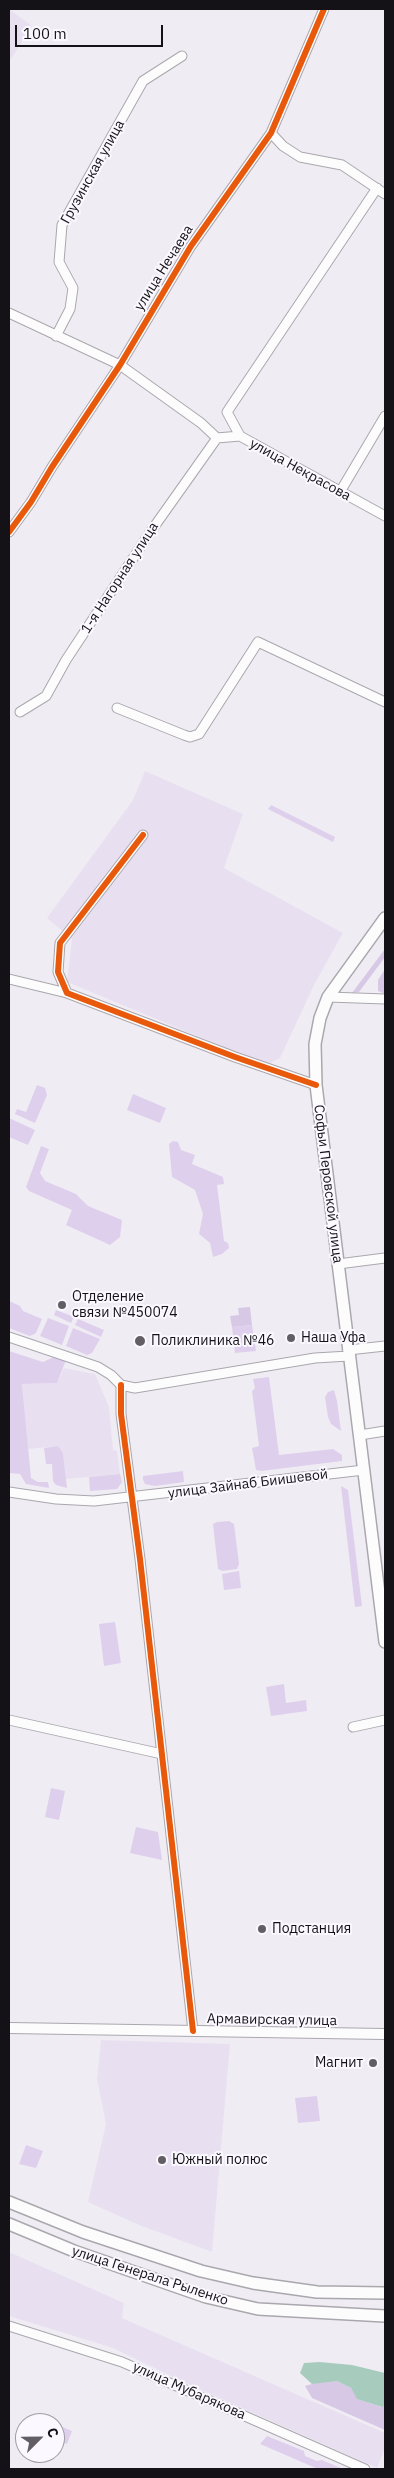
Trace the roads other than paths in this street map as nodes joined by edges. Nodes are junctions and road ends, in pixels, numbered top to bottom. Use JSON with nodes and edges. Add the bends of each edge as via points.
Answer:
{"nodes":[{"id":1,"x":321,"y":10,"type":"edge"},
{"id":2,"x":182,"y":56,"type":"dead end"},
{"id":3,"x":271,"y":133,"type":"junction"},
{"id":4,"x":377,"y":188,"type":"junction"},
{"id":5,"x":385,"y":194,"type":"edge"},
{"id":6,"x":9,"y":312,"type":"edge"},
{"id":7,"x":56,"y":336,"type":"junction"},
{"id":8,"x":120,"y":365,"type":"junction"},
{"id":9,"x":385,"y":416,"type":"edge"},
{"id":10,"x":240,"y":436,"type":"junction"},
{"id":11,"x":217,"y":438,"type":"junction"},
{"id":12,"x":340,"y":492,"type":"junction"},
{"id":13,"x":385,"y":516,"type":"edge"},
{"id":14,"x":9,"y":532,"type":"edge"},
{"id":15,"x":385,"y":702,"type":"edge"},
{"id":16,"x":117,"y":708,"type":"dead end"},
{"id":17,"x":20,"y":712,"type":"dead end"},
{"id":18,"x":143,"y":835,"type":"dead end"},
{"id":19,"x":385,"y":918,"type":"edge"},
{"id":20,"x":9,"y":979,"type":"edge"},
{"id":21,"x":67,"y":992,"type":"junction"},
{"id":22,"x":328,"y":996,"type":"junction"},
{"id":23,"x":385,"y":999,"type":"edge"},
{"id":24,"x":316,"y":1085,"type":"junction"},
{"id":25,"x":385,"y":1258,"type":"edge"},
{"id":26,"x":338,"y":1264,"type":"junction"},
{"id":27,"x":9,"y":1337,"type":"edge"},
{"id":28,"x":385,"y":1346,"type":"edge"},
{"id":29,"x":349,"y":1353,"type":"junction"},
{"id":30,"x":121,"y":1385,"type":"junction"},
{"id":31,"x":385,"y":1431,"type":"edge"},
{"id":32,"x":360,"y":1435,"type":"junction"},
{"id":33,"x":364,"y":1470,"type":"junction"},
{"id":34,"x":9,"y":1492,"type":"edge"},
{"id":35,"x":133,"y":1498,"type":"junction"},
{"id":36,"x":385,"y":1642,"type":"edge"},
{"id":37,"x":9,"y":1720,"type":"edge"},
{"id":38,"x":385,"y":1720,"type":"edge"},
{"id":39,"x":353,"y":1727,"type":"dead end"},
{"id":40,"x":162,"y":1754,"type":"junction"},
{"id":41,"x":9,"y":2028,"type":"edge"},
{"id":42,"x":193,"y":2031,"type":"junction"},
{"id":43,"x":385,"y":2034,"type":"edge"},
{"id":44,"x":9,"y":2202,"type":"edge"},
{"id":45,"x":9,"y":2224,"type":"edge"},
{"id":46,"x":385,"y":2293,"type":"edge"},
{"id":47,"x":385,"y":2316,"type":"edge"},
{"id":48,"x":9,"y":2326,"type":"edge"},
{"id":49,"x":365,"y":2469,"type":"edge"}],
"edges":[{"from":1,"to":3,"type":"street","name":"улица Нечаева"},
{"from":2,"to":7,"type":"street","name":"Грузинская улица","via":[[143,81],[62,225],[59,262],[74,288],[70,309]]},
{"from":3,"to":4,"type":"street","via":[[300,157],[342,165]]},
{"from":3,"to":8,"type":"street","name":"улица Нечаева","via":[[191,246]]},
{"from":4,"to":5,"type":"street"},
{"from":4,"to":10,"type":"street","via":[[227,412]]},
{"from":6,"to":7,"type":"street"},
{"from":7,"to":8,"type":"street"},
{"from":8,"to":11,"type":"street","via":[[201,422]]},
{"from":8,"to":14,"type":"street","name":"улица Нечаева"},
{"from":9,"to":12,"type":"street"},
{"from":10,"to":11,"type":"street","name":"улица Некрасова"},
{"from":10,"to":12,"type":"street","name":"улица Некрасова"},
{"from":11,"to":17,"type":"street","name":"1-я Нагорная улица","via":[[149,534],[46,696]]},
{"from":12,"to":13,"type":"street","name":"улица Некрасова"},
{"from":15,"to":16,"type":"street","via":[[258,642],[199,734],[190,737]]},
{"from":18,"to":21,"type":"street","via":[[60,943],[58,972]]},
{"from":19,"to":22,"type":"main road","name":"Софьи Перовской улица"},
{"from":20,"to":21,"type":"street"},
{"from":21,"to":24,"type":"street"},
{"from":22,"to":23,"type":"street"},
{"from":22,"to":24,"type":"main road","name":"Софьи Перовской улица","via":[[315,1044]]},
{"from":24,"to":26,"type":"main road","name":"Софьи Перовской улица"},
{"from":25,"to":26,"type":"street"},
{"from":26,"to":29,"type":"main road","name":"Софьи Перовской улица"},
{"from":27,"to":30,"type":"street","via":[[98,1367]]},
{"from":28,"to":29,"type":"street"},
{"from":29,"to":30,"type":"street","via":[[135,1388]]},
{"from":29,"to":32,"type":"main road","name":"Софьи Перовской улица"},
{"from":30,"to":35,"type":"street","via":[[121,1414]]},
{"from":31,"to":32,"type":"street"},
{"from":32,"to":33,"type":"main road","name":"Софьи Перовской улица"},
{"from":33,"to":35,"type":"street","name":"улица Зайнаб Биишевой"},
{"from":33,"to":36,"type":"main road","name":"Софьи Перовской улица"},
{"from":34,"to":35,"type":"street","name":"улица Зайнаб Биишевой","via":[[94,1501]]},
{"from":35,"to":40,"type":"street"},
{"from":37,"to":40,"type":"street"},
{"from":38,"to":39,"type":"street"},
{"from":40,"to":42,"type":"street"},
{"from":41,"to":42,"type":"street","name":"Армавирская улица"},
{"from":42,"to":43,"type":"street","name":"Армавирская улица"},
{"from":44,"to":46,"type":"main road","name":"улица Генерала Рыленко","via":[[83,2232],[210,2273],[317,2292]]},
{"from":45,"to":47,"type":"main road","name":"улица Генерала Рыленко","via":[[74,2251],[206,2297],[258,2309]]},
{"from":48,"to":49,"type":"street","name":"улица Мубарякова","via":[[122,2362]]}]}
